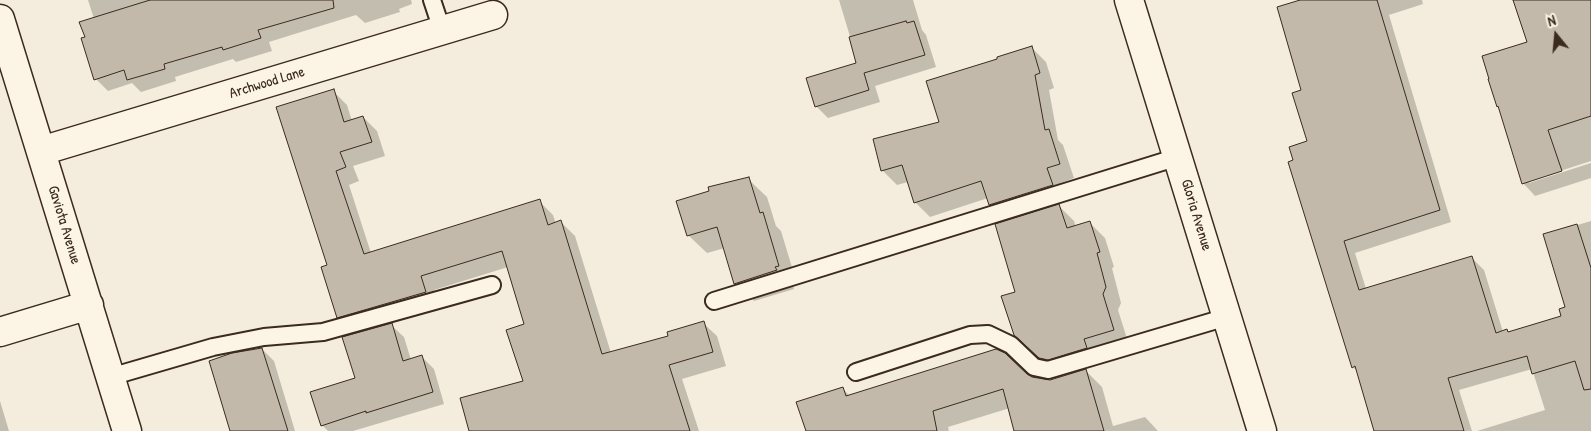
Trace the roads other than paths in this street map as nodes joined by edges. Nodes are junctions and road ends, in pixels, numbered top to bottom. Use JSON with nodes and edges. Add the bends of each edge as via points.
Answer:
{"nodes":[{"id":1,"x":432,"y":0,"type":"edge"},
{"id":2,"x":1129,"y":0,"type":"edge"},
{"id":3,"x":493,"y":15,"type":"dead end"},
{"id":4,"x":442,"y":30,"type":"junction"},
{"id":5,"x":2,"y":35,"type":"edge"},
{"id":6,"x":41,"y":151,"type":"junction"},
{"id":7,"x":1178,"y":158,"type":"junction"},
{"id":8,"x":492,"y":285,"type":"dead end"},
{"id":9,"x":714,"y":301,"type":"dead end"},
{"id":10,"x":89,"y":306,"type":"junction"},
{"id":11,"x":1227,"y":317,"type":"junction"},
{"id":12,"x":0,"y":332,"type":"edge"},
{"id":13,"x":856,"y":372,"type":"dead end"},
{"id":14,"x":110,"y":377,"type":"junction"},
{"id":15,"x":127,"y":431,"type":"edge"},
{"id":16,"x":1262,"y":431,"type":"edge"}],
"edges":[{"from":1,"to":4,"type":"lane"},
{"from":2,"to":7,"type":"street","name":"Gloria Avenue"},
{"from":3,"to":4,"type":"street","name":"Archwood Lane"},
{"from":4,"to":6,"type":"street","name":"Archwood Lane"},
{"from":5,"to":6,"type":"street","name":"Gaviota Avenue"},
{"from":6,"to":10,"type":"street","name":"Gaviota Avenue"},
{"from":7,"to":9,"type":"lane"},
{"from":7,"to":11,"type":"street","name":"Gloria Avenue"},
{"from":8,"to":14,"type":"lane","via":[[323,332],[264,337],[214,347]]},
{"from":10,"to":12,"type":"street"},
{"from":10,"to":14,"type":"street","name":"Gaviota Avenue"},
{"from":11,"to":13,"type":"lane","via":[[1048,370],[1034,367],[1011,345],[988,334],[970,335]]},
{"from":11,"to":16,"type":"street","name":"Gloria Avenue"},
{"from":14,"to":15,"type":"street","name":"Gaviota Avenue"}]}
